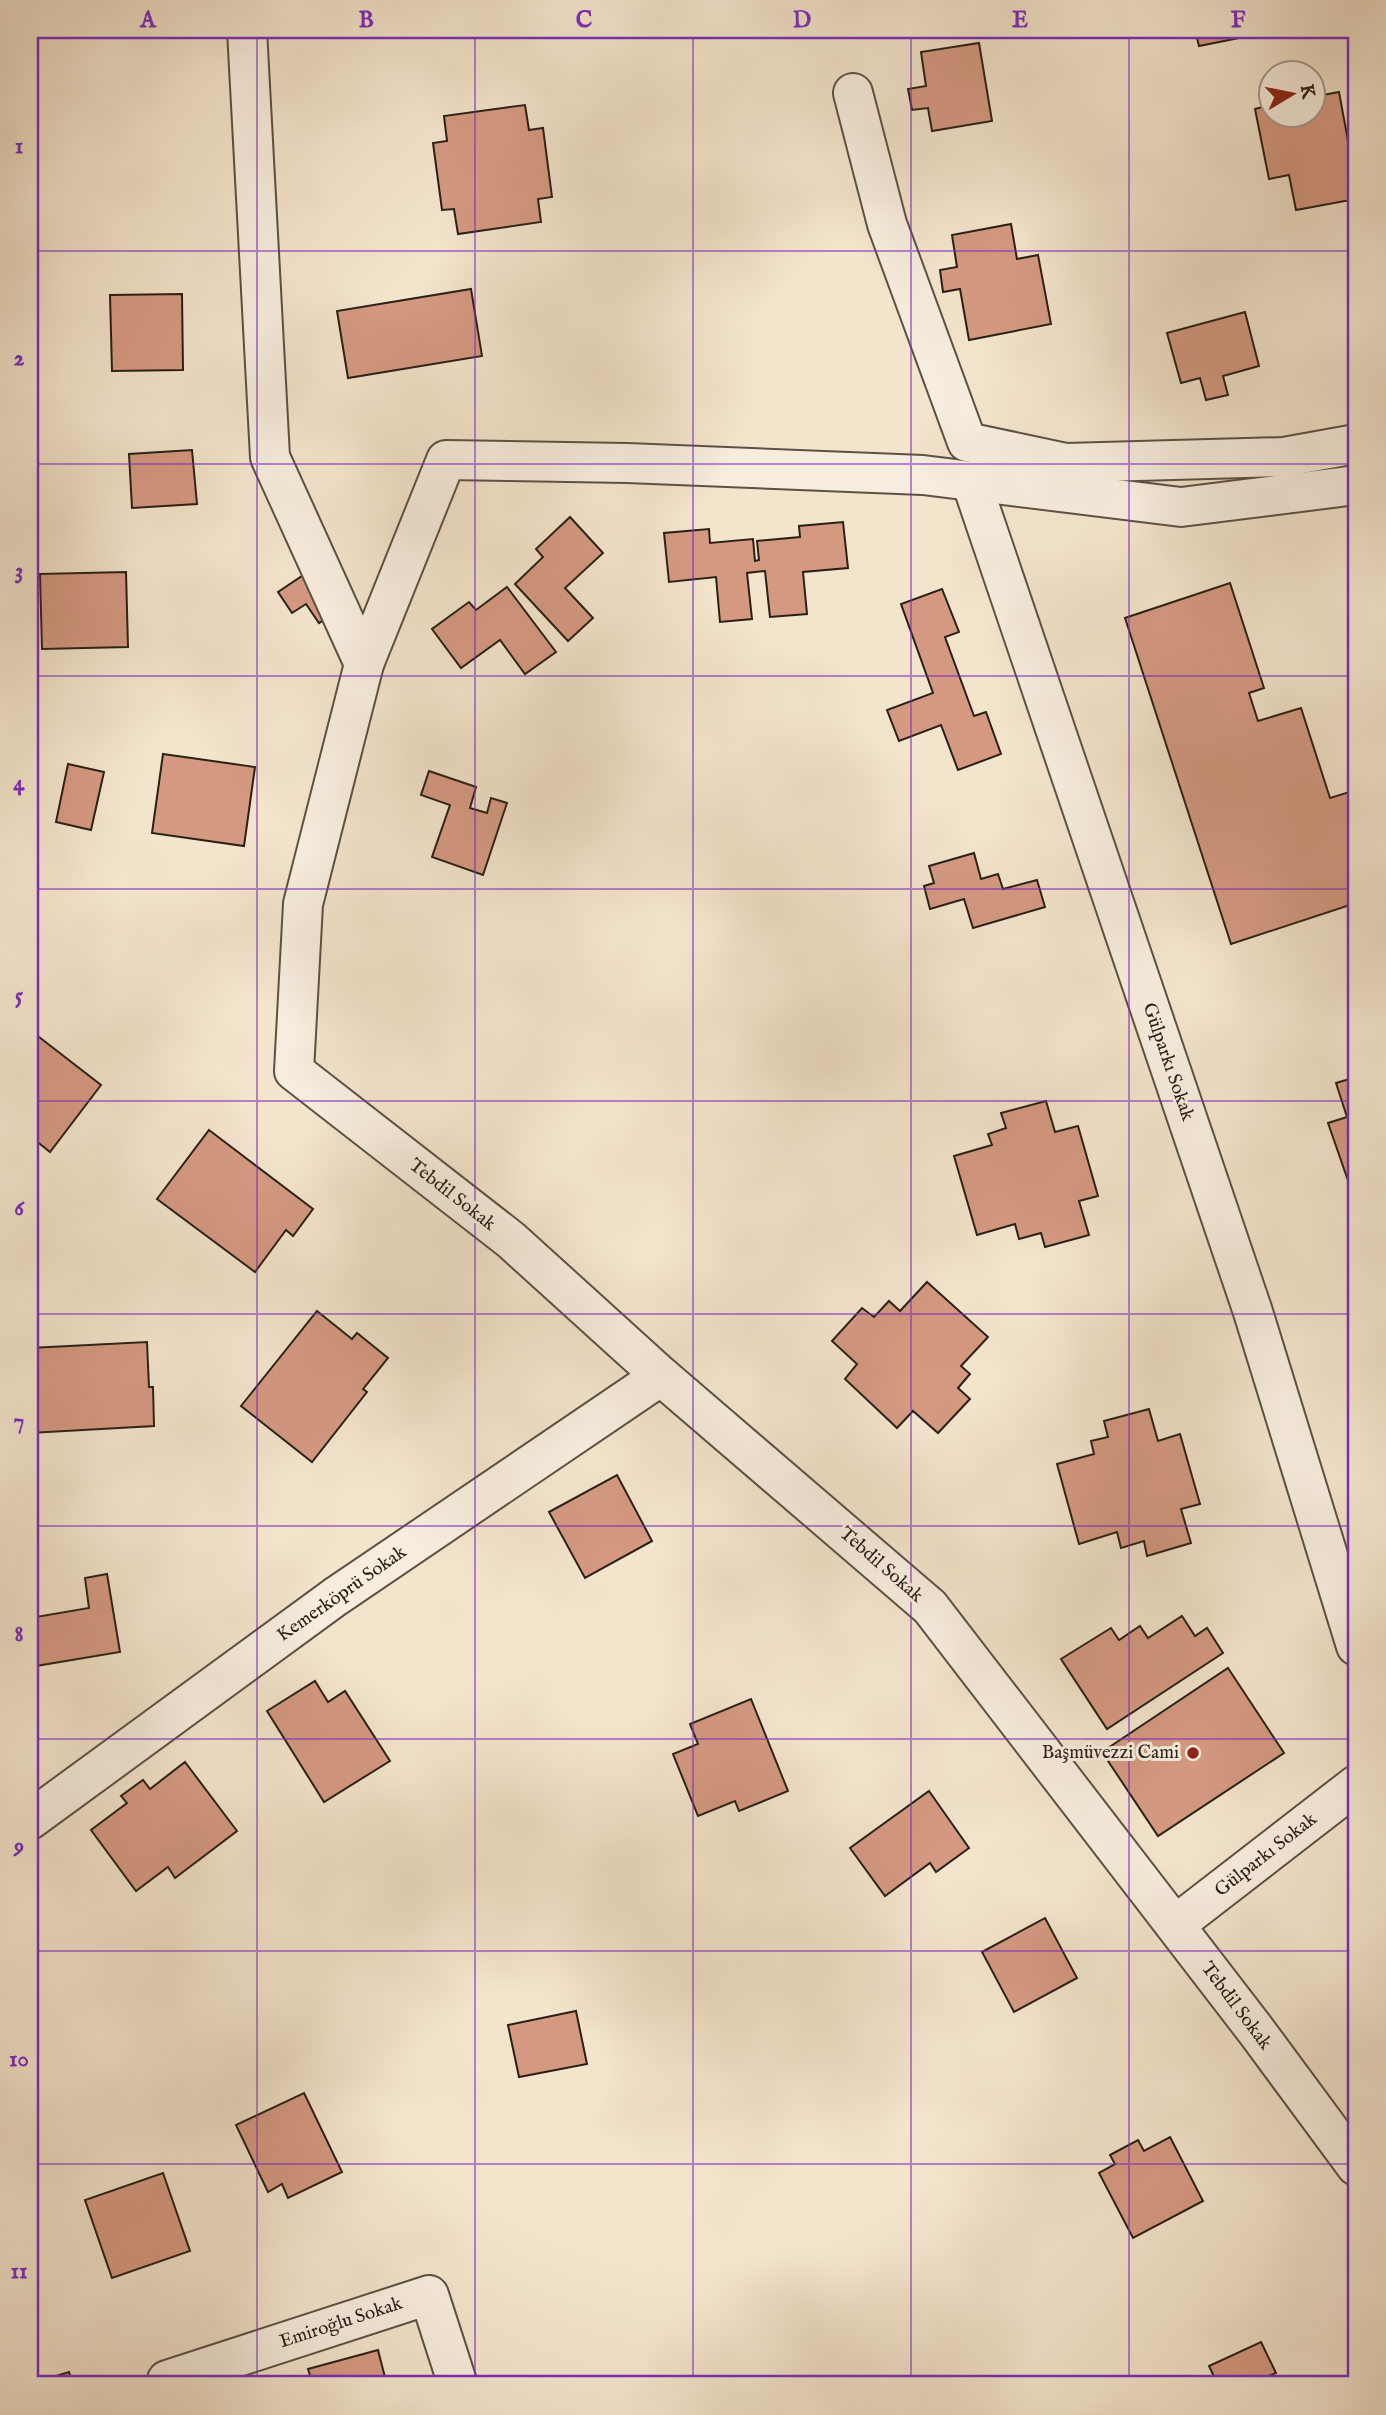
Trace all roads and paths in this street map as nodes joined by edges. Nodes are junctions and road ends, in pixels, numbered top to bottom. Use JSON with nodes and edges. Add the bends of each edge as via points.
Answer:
{"nodes":[{"id":1,"x":247,"y":30,"type":"edge"},
{"id":2,"x":853,"y":93,"type":"dead end"},
{"id":3,"x":1356,"y":444,"type":"edge"},
{"id":4,"x":971,"y":481,"type":"junction"},
{"id":5,"x":1356,"y":485,"type":"edge"},
{"id":6,"x":364,"y":664,"type":"junction"},
{"id":7,"x":661,"y":1376,"type":"junction"},
{"id":8,"x":1356,"y":1646,"type":"edge"},
{"id":9,"x":1356,"y":1785,"type":"edge"},
{"id":10,"x":30,"y":1820,"type":"edge"},
{"id":11,"x":1175,"y":1925,"type":"junction"},
{"id":12,"x":1356,"y":2166,"type":"edge"},
{"id":13,"x":167,"y":2385,"type":"edge"},
{"id":14,"x":458,"y":2385,"type":"edge"}],
"edges":[{"from":1,"to":6,"type":"street","via":[[270,457]]},
{"from":2,"to":3,"type":"street","via":[[887,224],[967,442],[1066,463],[1284,457]]},
{"from":4,"to":5,"type":"street","via":[[1181,507]]},
{"from":4,"to":6,"type":"street","via":[[680,465],[446,460]]},
{"from":4,"to":8,"type":"street","name":"Gülparkı Sokak","via":[[1253,1312]]},
{"from":6,"to":7,"type":"street","name":"Tebdil Sokak","via":[[303,904],[294,1071],[511,1240]]},
{"from":7,"to":10,"type":"street","name":"Kemerköprü Sokak","via":[[335,1597]]},
{"from":7,"to":11,"type":"street","name":"Tebdil Sokak","via":[[930,1607]]},
{"from":9,"to":11,"type":"street","name":"Gülparkı Sokak"},
{"from":11,"to":12,"type":"street","name":"Tebdil Sokak"},
{"from":13,"to":14,"type":"street","name":"Emiroğlu Sokak","via":[[167,2380],[429,2295]]}]}
